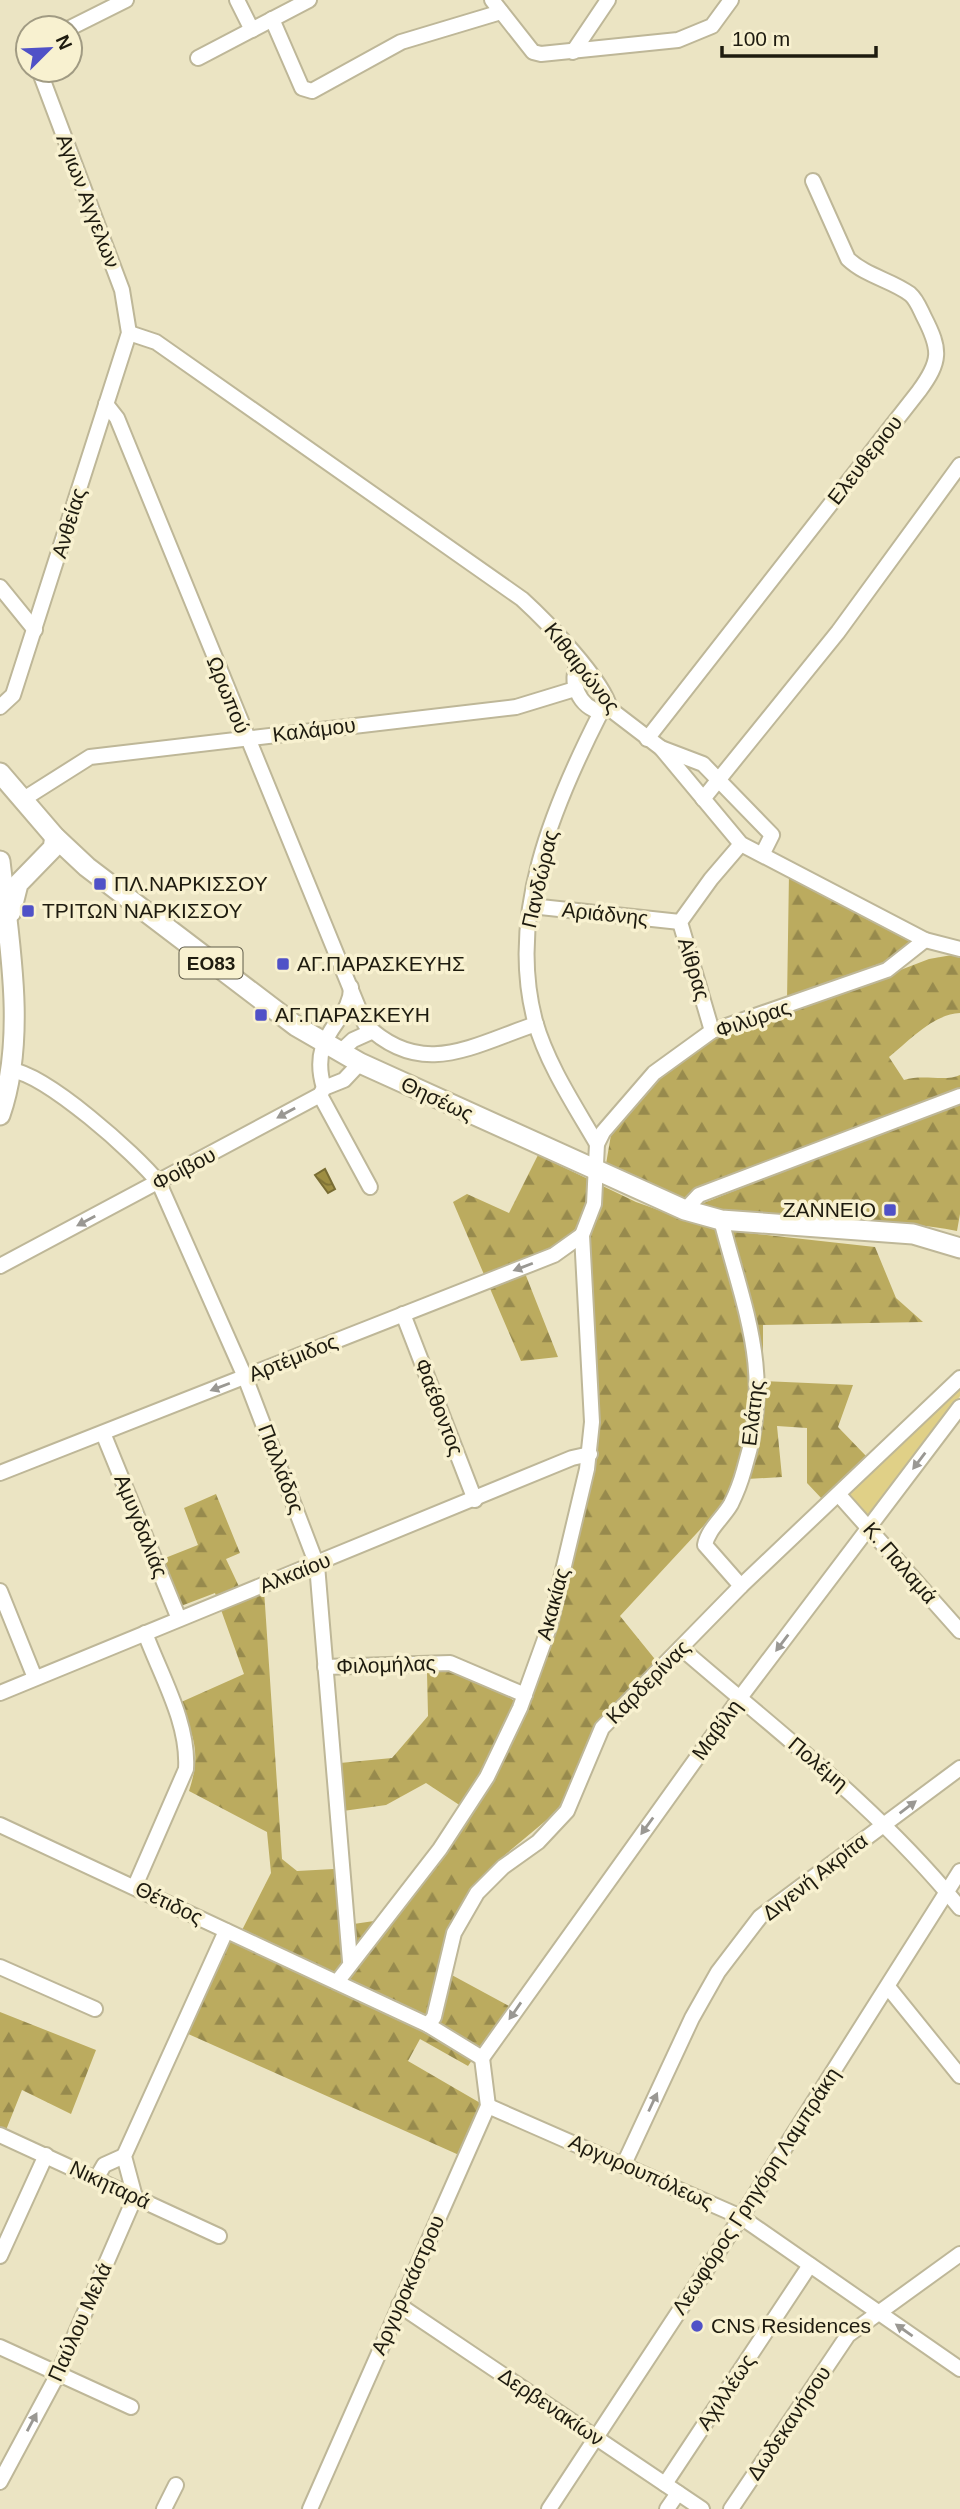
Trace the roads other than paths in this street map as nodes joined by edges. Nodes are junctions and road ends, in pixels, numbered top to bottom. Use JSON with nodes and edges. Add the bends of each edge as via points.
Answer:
{"nodes":[{"id":1,"x":126,"y":0,"type":"edge"},
{"id":2,"x":237,"y":0,"type":"edge"},
{"id":3,"x":309,"y":0,"type":"edge"},
{"id":4,"x":608,"y":0,"type":"edge"},
{"id":5,"x":731,"y":0,"type":"edge"},
{"id":6,"x":497,"y":6,"type":"edge"},
{"id":7,"x":272,"y":19,"type":"junction"},
{"id":8,"x":84,"y":21,"type":"edge"},
{"id":9,"x":252,"y":30,"type":"junction"},
{"id":10,"x":573,"y":52,"type":"junction"},
{"id":11,"x":198,"y":58,"type":"dead end"},
{"id":12,"x":44,"y":84,"type":"edge"},
{"id":13,"x":813,"y":181,"type":"dead end"},
{"id":14,"x":129,"y":334,"type":"junction"},
{"id":15,"x":106,"y":404,"type":"junction"},
{"id":16,"x":960,"y":464,"type":"edge"},
{"id":17,"x":0,"y":587,"type":"edge"},
{"id":18,"x":35,"y":631,"type":"junction"},
{"id":19,"x":579,"y":662,"type":"junction"},
{"id":20,"x":575,"y":689,"type":"junction"},
{"id":21,"x":0,"y":707,"type":"edge"},
{"id":22,"x":605,"y":710,"type":"junction"},
{"id":23,"x":246,"y":738,"type":"junction"},
{"id":24,"x":648,"y":739,"type":"junction"},
{"id":25,"x":661,"y":748,"type":"junction"},
{"id":26,"x":0,"y":773,"type":"edge"},
{"id":27,"x":719,"y":780,"type":"junction"},
{"id":28,"x":704,"y":799,"type":"junction"},
{"id":29,"x":22,"y":800,"type":"junction"},
{"id":30,"x":55,"y":837,"type":"junction"},
{"id":31,"x":741,"y":844,"type":"junction"},
{"id":32,"x":763,"y":853,"type":"junction"},
{"id":33,"x":0,"y":861,"type":"edge"},
{"id":34,"x":34,"y":866,"type":"junction"},
{"id":35,"x":87,"y":867,"type":"junction"},
{"id":36,"x":3,"y":887,"type":"junction"},
{"id":37,"x":531,"y":906,"type":"junction"},
{"id":38,"x":9,"y":916,"type":"junction"},
{"id":39,"x":680,"y":922,"type":"junction"},
{"id":40,"x":925,"y":940,"type":"junction"},
{"id":41,"x":960,"y":949,"type":"edge"},
{"id":42,"x":5,"y":956,"type":"edge"},
{"id":43,"x":351,"y":985,"type":"junction"},
{"id":44,"x":536,"y":1024,"type":"junction"},
{"id":45,"x":373,"y":1031,"type":"junction"},
{"id":46,"x":712,"y":1031,"type":"junction"},
{"id":47,"x":332,"y":1048,"type":"junction"},
{"id":48,"x":360,"y":1063,"type":"junction"},
{"id":49,"x":11,"y":1070,"type":"junction"},
{"id":50,"x":322,"y":1091,"type":"junction"},
{"id":51,"x":960,"y":1096,"type":"edge"},
{"id":52,"x":0,"y":1115,"type":"edge"},
{"id":53,"x":597,"y":1144,"type":"junction"},
{"id":54,"x":596,"y":1172,"type":"junction"},
{"id":55,"x":159,"y":1183,"type":"junction"},
{"id":56,"x":370,"y":1187,"type":"dead end"},
{"id":57,"x":685,"y":1210,"type":"junction"},
{"id":58,"x":721,"y":1220,"type":"junction"},
{"id":59,"x":582,"y":1235,"type":"junction"},
{"id":60,"x":960,"y":1248,"type":"edge"},
{"id":61,"x":0,"y":1266,"type":"edge"},
{"id":62,"x":403,"y":1314,"type":"junction"},
{"id":63,"x":245,"y":1377,"type":"junction"},
{"id":64,"x":960,"y":1378,"type":"edge"},
{"id":65,"x":960,"y":1407,"type":"edge"},
{"id":66,"x":103,"y":1433,"type":"junction"},
{"id":67,"x":590,"y":1454,"type":"junction"},
{"id":68,"x":0,"y":1473,"type":"edge"},
{"id":69,"x":839,"y":1495,"type":"junction"},
{"id":70,"x":475,"y":1500,"type":"junction"},
{"id":71,"x":869,"y":1527,"type":"junction"},
{"id":72,"x":317,"y":1565,"type":"junction"},
{"id":73,"x":741,"y":1586,"type":"junction"},
{"id":74,"x":0,"y":1591,"type":"edge"},
{"id":75,"x":178,"y":1619,"type":"junction"},
{"id":76,"x":960,"y":1631,"type":"edge"},
{"id":77,"x":145,"y":1633,"type":"junction"},
{"id":78,"x":681,"y":1648,"type":"junction"},
{"id":79,"x":324,"y":1667,"type":"junction"},
{"id":80,"x":35,"y":1678,"type":"junction"},
{"id":81,"x":0,"y":1693,"type":"edge"},
{"id":82,"x":525,"y":1695,"type":"junction"},
{"id":83,"x":739,"y":1699,"type":"junction"},
{"id":84,"x":960,"y":1768,"type":"edge"},
{"id":85,"x":885,"y":1824,"type":"junction"},
{"id":86,"x":0,"y":1825,"type":"edge"},
{"id":87,"x":960,"y":1871,"type":"edge"},
{"id":88,"x":135,"y":1886,"type":"junction"},
{"id":89,"x":946,"y":1890,"type":"junction"},
{"id":90,"x":960,"y":1908,"type":"edge"},
{"id":91,"x":226,"y":1930,"type":"junction"},
{"id":92,"x":350,"y":1961,"type":"junction"},
{"id":93,"x":0,"y":1967,"type":"edge"},
{"id":94,"x":337,"y":1982,"type":"junction"},
{"id":95,"x":888,"y":1987,"type":"junction"},
{"id":96,"x":95,"y":2010,"type":"dead end"},
{"id":97,"x":428,"y":2025,"type":"junction"},
{"id":98,"x":482,"y":2058,"type":"junction"},
{"id":99,"x":959,"y":2070,"type":"edge"},
{"id":100,"x":488,"y":2106,"type":"junction"},
{"id":101,"x":0,"y":2135,"type":"edge"},
{"id":102,"x":46,"y":2155,"type":"junction"},
{"id":103,"x":124,"y":2156,"type":"junction"},
{"id":104,"x":624,"y":2164,"type":"junction"},
{"id":105,"x":96,"y":2179,"type":"junction"},
{"id":106,"x":135,"y":2197,"type":"junction"},
{"id":107,"x":741,"y":2217,"type":"junction"},
{"id":108,"x":219,"y":2236,"type":"dead end"},
{"id":109,"x":960,"y":2255,"type":"edge"},
{"id":110,"x":0,"y":2256,"type":"edge"},
{"id":111,"x":810,"y":2265,"type":"junction"},
{"id":112,"x":399,"y":2305,"type":"junction"},
{"id":113,"x":879,"y":2313,"type":"junction"},
{"id":114,"x":0,"y":2347,"type":"edge"},
{"id":115,"x":960,"y":2368,"type":"edge"},
{"id":116,"x":58,"y":2374,"type":"junction"},
{"id":117,"x":131,"y":2407,"type":"dead end"},
{"id":118,"x":596,"y":2437,"type":"junction"},
{"id":119,"x":0,"y":2482,"type":"edge"},
{"id":120,"x":665,"y":2484,"type":"junction"},
{"id":121,"x":176,"y":2485,"type":"dead end"},
{"id":122,"x":678,"y":2493,"type":"junction"},
{"id":123,"x":164,"y":2509,"type":"edge"},
{"id":124,"x":310,"y":2509,"type":"edge"},
{"id":125,"x":550,"y":2509,"type":"edge"},
{"id":126,"x":667,"y":2509,"type":"edge"},
{"id":127,"x":702,"y":2509,"type":"edge"},
{"id":128,"x":731,"y":2509,"type":"edge"}],
"edges":[{"from":1,"to":8,"type":"street"},
{"from":2,"to":9,"type":"street"},
{"from":3,"to":7,"type":"street"},
{"from":4,"to":10,"type":"street"},
{"from":5,"to":10,"type":"street","via":[[712,26],[700,33],[678,40]]},
{"from":6,"to":7,"type":"street","via":[[401,42],[312,91],[302,88]]},
{"from":6,"to":10,"type":"street","via":[[533,52]]},
{"from":7,"to":9,"type":"street"},
{"from":9,"to":11,"type":"street"},
{"from":12,"to":14,"type":"street","name":"Αγιων Αγγελων","via":[[122,290]]},
{"from":13,"to":24,"type":"street","name":"Ελευθεριου","via":[[848,259],[918,303],[934,337],[936,363],[919,391]]},
{"from":14,"to":15,"type":"street","name":"Ανθείας"},
{"from":14,"to":19,"type":"street","name":"Κιθαιρώνος","via":[[156,342],[522,599],[555,628]]},
{"from":15,"to":18,"type":"street","name":"Ανθείας"},
{"from":15,"to":23,"type":"street","name":"Ωρωπού","via":[[117,418]]},
{"from":16,"to":27,"type":"street","via":[[838,632]]},
{"from":17,"to":18,"type":"street"},
{"from":18,"to":21,"type":"street","name":"Ανθείας","via":[[13,695]]},
{"from":19,"to":20,"type":"street"},
{"from":19,"to":22,"type":"street","name":"Κιθαιρώνος","via":[[605,696]]},
{"from":20,"to":22,"type":"street","via":[[589,708]]},
{"from":20,"to":23,"type":"street","name":"Καλάμου","via":[[516,707]]},
{"from":22,"to":24,"type":"street","name":"Κιθαιρώνος"},
{"from":22,"to":37,"type":"street","name":"Πανδώρας","via":[[544,844]]},
{"from":23,"to":29,"type":"street","name":"Καλάμου","via":[[90,757]]},
{"from":23,"to":43,"type":"street","name":"Ωρωπού"},
{"from":24,"to":25,"type":"street","name":"Κιθαιρώνος"},
{"from":25,"to":27,"type":"street","via":[[703,764]]},
{"from":25,"to":28,"type":"street","name":"Κιθαιρώνος"},
{"from":26,"to":29,"type":"main road","name":"Θησέως","number":"ΕΟ83"},
{"from":27,"to":28,"type":"street"},
{"from":27,"to":32,"type":"street","via":[[772,835]]},
{"from":28,"to":31,"type":"street","name":"Κιθαιρώνος"},
{"from":29,"to":30,"type":"main road","name":"Θησέως","number":"ΕΟ83"},
{"from":30,"to":34,"type":"main road","via":[[53,848]]},
{"from":30,"to":35,"type":"main road","name":"Θησέως","number":"ΕΟ83"},
{"from":30,"to":36,"type":"main road","via":[[46,839],[16,866]]},
{"from":31,"to":32,"type":"street","name":"Κιθαιρώνος"},
{"from":31,"to":39,"type":"street","name":"Αίθρας"},
{"from":32,"to":40,"type":"street","name":"Κιθαιρώνος"},
{"from":33,"to":36,"type":"main road"},
{"from":34,"to":35,"type":"main road","via":[[60,861]]},
{"from":34,"to":38,"type":"main road","via":[[18,884]]},
{"from":35,"to":47,"type":"main road","name":"Θησέως","number":"ΕΟ83","via":[[271,1009]]},
{"from":36,"to":38,"type":"main road"},
{"from":37,"to":39,"type":"street","name":"Αριάδνης"},
{"from":37,"to":44,"type":"street","name":"Πανδώρας","via":[[525,971]]},
{"from":38,"to":42,"type":"main road"},
{"from":39,"to":46,"type":"street","name":"Αίθρας"},
{"from":40,"to":41,"type":"street","name":"Κιθαιρώνος"},
{"from":40,"to":46,"type":"street","name":"Φιλύρας","via":[[887,970]]},
{"from":42,"to":49,"type":"main road"},
{"from":43,"to":45,"type":"street","name":"Ωρωπού","via":[[365,1024]]},
{"from":43,"to":47,"type":"street"},
{"from":44,"to":45,"type":"street","via":[[454,1054],[421,1054]]},
{"from":44,"to":53,"type":"street","name":"Πανδώρας","via":[[564,1088]]},
{"from":45,"to":47,"type":"street"},
{"from":46,"to":53,"type":"street","name":"Φιλύρας","via":[[654,1073]]},
{"from":47,"to":48,"type":"main road","name":"Θησέως","number":"ΕΟ83"},
{"from":47,"to":50,"type":"street","via":[[318,1067]]},
{"from":48,"to":50,"type":"street","name":"Φοίβου","via":[[344,1080]]},
{"from":48,"to":54,"type":"main road","name":"Θησέως","number":"ΕΟ83"},
{"from":49,"to":52,"type":"main road"},
{"from":49,"to":55,"type":"street","name":"Παλλάδος","via":[[51,1087],[146,1166]]},
{"from":50,"to":55,"type":"street","name":"Φοίβου","one_way":true},
{"from":50,"to":56,"type":"street"},
{"from":51,"to":57,"type":"street","via":[[699,1195]]},
{"from":53,"to":54,"type":"street"},
{"from":54,"to":57,"type":"main road","name":"Θησέως","number":"ΕΟ83"},
{"from":54,"to":59,"type":"street","name":"Ακακίας","via":[[593,1205]]},
{"from":55,"to":61,"type":"street","name":"Φοίβου","one_way":true},
{"from":55,"to":63,"type":"street","name":"Παλλάδος"},
{"from":57,"to":58,"type":"main road","name":"Θησέως","number":"ΕΟ83"},
{"from":58,"to":60,"type":"main road","name":"Θησέως","number":"ΕΟ83","via":[[913,1234]]},
{"from":58,"to":73,"type":"street","name":"Ελάτης","via":[[758,1367],[759,1394],[755,1433],[743,1473],[731,1504],[705,1545]]},
{"from":59,"to":62,"type":"street","name":"Αρτέμιδος","one_way":true,"via":[[554,1255]]},
{"from":59,"to":67,"type":"street","name":"Ακακίας"},
{"from":62,"to":63,"type":"street","name":"Αρτέμιδος"},
{"from":62,"to":70,"type":"street","name":"Φαέθοντος"},
{"from":63,"to":66,"type":"street","name":"Αρτέμιδος","one_way":true},
{"from":63,"to":72,"type":"street","name":"Παλλάδος"},
{"from":64,"to":69,"type":"street","name":"Καρδερίνας"},
{"from":65,"to":71,"type":"street","name":"Μαβίλη","one_way":true},
{"from":66,"to":68,"type":"street","name":"Αρτέμιδος"},
{"from":66,"to":75,"type":"street","name":"Αμυγδαλιάς"},
{"from":67,"to":70,"type":"street","name":"Αλκαίου"},
{"from":67,"to":82,"type":"street","name":"Ακακίας","via":[[550,1625]]},
{"from":69,"to":71,"type":"street","name":"Κ. Παλαμά"},
{"from":69,"to":73,"type":"street","name":"Καρδερίνας"},
{"from":70,"to":72,"type":"street","name":"Αλκαίου"},
{"from":71,"to":76,"type":"street","name":"Κ. Παλαμά"},
{"from":71,"to":83,"type":"street","name":"Μαβίλη","one_way":true},
{"from":72,"to":75,"type":"street","name":"Αλκαίου"},
{"from":72,"to":79,"type":"street","name":"Παλλάδος"},
{"from":73,"to":78,"type":"street","name":"Καρδερίνας"},
{"from":74,"to":80,"type":"street"},
{"from":75,"to":77,"type":"street","name":"Αλκαίου"},
{"from":77,"to":80,"type":"street","name":"Αλκαίου"},
{"from":77,"to":88,"type":"street","via":[[187,1751],[186,1769]]},
{"from":78,"to":83,"type":"street","name":"Πολέμη"},
{"from":78,"to":97,"type":"street","name":"Καρδερίνας","via":[[602,1728],[567,1811],[477,1893],[454,1933],[435,2017]]},
{"from":79,"to":82,"type":"street","name":"Φιλομήλας","via":[[450,1663]]},
{"from":79,"to":92,"type":"street","name":"Παλλάδος"},
{"from":80,"to":81,"type":"street","name":"Αλκαίου"},
{"from":82,"to":92,"type":"street","name":"Ακακίας","via":[[487,1777],[440,1849]]},
{"from":83,"to":85,"type":"street","name":"Πολέμη","via":[[839,1780]]},
{"from":83,"to":98,"type":"street","name":"Μαβίλη","one_way":true},
{"from":85,"to":84,"type":"street","name":"Διγενή Ακρίτα","one_way":true},
{"from":85,"to":89,"type":"street","name":"Πολέμη"},
{"from":104,"to":85,"type":"street","name":"Διγενή Ακρίτα","one_way":true,"via":[[718,1972],[775,1904]]},
{"from":86,"to":88,"type":"street","name":"Θέτιδος"},
{"from":87,"to":89,"type":"street","name":"Λεωφόρος Γρηγόρη Λαμπράκη"},
{"from":88,"to":91,"type":"street","name":"Θέτιδος"},
{"from":89,"to":90,"type":"street","name":"Πολέμη"},
{"from":89,"to":95,"type":"street","name":"Λεωφόρος Γρηγόρη Λαμπράκη"},
{"from":91,"to":94,"type":"street","name":"Θέτιδος"},
{"from":91,"to":103,"type":"street"},
{"from":92,"to":94,"type":"street","name":"Ακακίας"},
{"from":93,"to":96,"type":"street"},
{"from":94,"to":97,"type":"street"},
{"from":95,"to":99,"type":"street"},
{"from":95,"to":107,"type":"street","name":"Λεωφόρος Γρηγόρη Λαμπράκη"},
{"from":97,"to":98,"type":"street"},
{"from":98,"to":100,"type":"street"},
{"from":100,"to":104,"type":"street","name":"Αργυρουπόλεως"},
{"from":100,"to":112,"type":"street","name":"Αργυροκάστρου"},
{"from":101,"to":102,"type":"street","name":"Νικηταρά"},
{"from":102,"to":105,"type":"street","name":"Νικηταρά"},
{"from":102,"to":110,"type":"street"},
{"from":103,"to":105,"type":"street","via":[[104,2165]]},
{"from":103,"to":106,"type":"street"},
{"from":104,"to":107,"type":"street","name":"Αργυρουπόλεως"},
{"from":105,"to":106,"type":"street","name":"Νικηταρά"},
{"from":106,"to":108,"type":"street","name":"Νικηταρά"},
{"from":106,"to":116,"type":"street","name":"Παύλου Μελά"},
{"from":107,"to":111,"type":"street","name":"Αργυρουπόλεως"},
{"from":107,"to":118,"type":"street","name":"Λεωφόρος Γρηγόρη Λαμπράκη"},
{"from":109,"to":113,"type":"street","name":"Δωδεκανήσου"},
{"from":111,"to":113,"type":"street","name":"Αργυρουπόλεως"},
{"from":111,"to":120,"type":"street","name":"Αχιλλέως"},
{"from":112,"to":118,"type":"street","name":"Δερβενακίων"},
{"from":112,"to":124,"type":"street","name":"Αργυροκάστρου"},
{"from":115,"to":113,"type":"street","name":"Αργυρουπόλεως","one_way":true},
{"from":113,"to":128,"type":"street","name":"Δωδεκανήσου","via":[[848,2335]]},
{"from":114,"to":116,"type":"street"},
{"from":116,"to":117,"type":"street"},
{"from":119,"to":116,"type":"street","name":"Παύλου Μελά","one_way":true},
{"from":118,"to":120,"type":"street","name":"Δερβενακίων"},
{"from":118,"to":125,"type":"street","name":"Λεωφόρος Γρηγόρη Λαμπράκη"},
{"from":120,"to":122,"type":"street","name":"Δερβενακίων"},
{"from":121,"to":123,"type":"street"},
{"from":122,"to":126,"type":"street"},
{"from":122,"to":127,"type":"street","name":"Δερβενακίων"}]}
